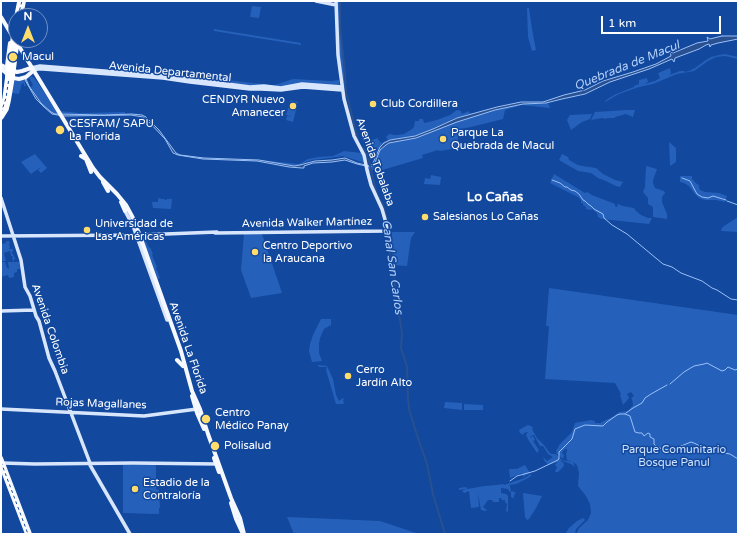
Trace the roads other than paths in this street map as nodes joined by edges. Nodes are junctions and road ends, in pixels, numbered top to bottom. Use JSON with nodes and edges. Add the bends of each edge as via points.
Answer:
{"nodes":[{"id":1,"x":321,"y":1,"type":"edge"},
{"id":2,"x":336,"y":3,"type":"edge"},
{"id":3,"x":1,"y":19,"type":"edge"},
{"id":4,"x":8,"y":28,"type":"edge"},
{"id":5,"x":11,"y":48,"type":"edge"},
{"id":6,"x":14,"y":48,"type":"edge"},
{"id":7,"x":18,"y":48,"type":"edge"},
{"id":8,"x":21,"y":48,"type":"edge"},
{"id":9,"x":20,"y":55,"type":"junction"},
{"id":10,"x":5,"y":64,"type":"edge"},
{"id":11,"x":31,"y":70,"type":"junction"},
{"id":12,"x":68,"y":70,"type":"junction"},
{"id":13,"x":14,"y":72,"type":"junction"},
{"id":14,"x":133,"y":76,"type":"junction"},
{"id":15,"x":11,"y":78,"type":"junction"},
{"id":16,"x":138,"y":81,"type":"dead end"},
{"id":17,"x":42,"y":85,"type":"junction"},
{"id":18,"x":339,"y":88,"type":"junction"},
{"id":19,"x":46,"y":90,"type":"dead end"},
{"id":20,"x":2,"y":107,"type":"edge"},
{"id":21,"x":60,"y":116,"type":"junction"},
{"id":22,"x":1,"y":119,"type":"edge"},
{"id":23,"x":65,"y":128,"type":"dead end"},
{"id":24,"x":83,"y":157,"type":"junction"},
{"id":25,"x":91,"y":172,"type":"dead end"},
{"id":26,"x":99,"y":177,"type":"junction"},
{"id":27,"x":108,"y":190,"type":"dead end"},
{"id":28,"x":1,"y":198,"type":"edge"},
{"id":29,"x":122,"y":200,"type":"junction"},
{"id":30,"x":130,"y":210,"type":"joint"},
{"id":31,"x":125,"y":211,"type":"joint"},
{"id":32,"x":387,"y":231,"type":"joint"},
{"id":33,"x":138,"y":234,"type":"junction"},
{"id":34,"x":1,"y":236,"type":"edge"},
{"id":35,"x":13,"y":236,"type":"junction"},
{"id":36,"x":146,"y":251,"type":"joint"},
{"id":37,"x":149,"y":263,"type":"junction"},
{"id":38,"x":161,"y":297,"type":"junction"},
{"id":39,"x":163,"y":303,"type":"junction"},
{"id":40,"x":164,"y":309,"type":"junction"},
{"id":41,"x":34,"y":310,"type":"junction"},
{"id":42,"x":1,"y":311,"type":"edge"},
{"id":43,"x":167,"y":320,"type":"joint"},
{"id":44,"x":170,"y":327,"type":"junction"},
{"id":45,"x":175,"y":337,"type":"junction"},
{"id":46,"x":1,"y":409,"type":"edge"},
{"id":47,"x":198,"y":409,"type":"junction"},
{"id":48,"x":71,"y":412,"type":"junction"},
{"id":49,"x":1,"y":458,"type":"edge"},
{"id":50,"x":90,"y":463,"type":"junction"},
{"id":51,"x":178,"y":463,"type":"junction"},
{"id":52,"x":2,"y":464,"type":"edge"},
{"id":53,"x":217,"y":464,"type":"junction"},
{"id":54,"x":178,"y":468,"type":"dead end"},
{"id":55,"x":26,"y":534,"type":"edge"},
{"id":56,"x":30,"y":534,"type":"edge"},
{"id":57,"x":131,"y":534,"type":"edge"},
{"id":58,"x":243,"y":534,"type":"edge"}],
"edges":[{"from":1,"to":2,"type":"main road"},
{"from":2,"to":18,"type":"main road","name":"Avenida Tobalaba"},
{"from":3,"to":4,"type":"main road"},
{"from":5,"to":10,"type":"main road"},
{"from":6,"to":15,"type":"highway","bridge":true},
{"from":7,"to":9,"type":"main road"},
{"from":8,"to":11,"type":"main road"},
{"from":9,"to":11,"type":"main road"},
{"from":9,"to":13,"type":"main road"},
{"from":10,"to":13,"type":"main road"},
{"from":10,"to":15,"type":"main road"},
{"from":11,"to":12,"type":"main road","name":"Avenida Departamental","via":[[40,66]]},
{"from":11,"to":13,"type":"main road","name":"Avenida Departamental"},
{"from":11,"to":15,"type":"main road","via":[[32,75],[22,79]]},
{"from":11,"to":17,"type":"main road","name":"Avenida La Florida"},
{"from":11,"to":21,"type":"main road","name":"Avenida La Florida"},
{"from":12,"to":14,"type":"main road","name":"Avenida Departamental"},
{"from":12,"to":18,"type":"main road","name":"Avenida Departamental","via":[[168,76],[248,86],[280,88],[300,84]]},
{"from":13,"to":15,"type":"main road"},
{"from":14,"to":16,"type":"main road"},
{"from":14,"to":18,"type":"main road","name":"Avenida Departamental","via":[[250,89]]},
{"from":15,"to":20,"type":"highway"},
{"from":15,"to":20,"type":"highway","via":[[9,99]]},
{"from":15,"to":22,"type":"main road","via":[[9,104]]},
{"from":17,"to":19,"type":"main road"},
{"from":17,"to":21,"type":"main road","name":"Avenida La Florida"},
{"from":18,"to":32,"type":"main road","name":"Avenida Tobalaba","via":[[354,136],[363,151]]},
{"from":20,"to":22,"type":"highway","via":[[5,112]]},
{"from":21,"to":23,"type":"main road"},
{"from":21,"to":24,"type":"main road","name":"Avenida La Florida"},
{"from":21,"to":26,"type":"main road","name":"Avenida La Florida"},
{"from":24,"to":25,"type":"main road"},
{"from":24,"to":26,"type":"main road","name":"Avenida La Florida"},
{"from":26,"to":27,"type":"main road"},
{"from":26,"to":29,"type":"main road","name":"Avenida La Florida"},
{"from":28,"to":35,"type":"main road","name":"Avenida Colombia"},
{"from":29,"to":30,"type":"main road"},
{"from":29,"to":31,"type":"main road"},
{"from":29,"to":33,"type":"main road","name":"Avenida La Florida","via":[[131,214]]},
{"from":30,"to":33,"type":"main road","name":"Avenida La Florida","via":[[136,220]]},
{"from":31,"to":33,"type":"main road","name":"Avenida La Florida"},
{"from":32,"to":33,"type":"main road","name":"Avenida Walker Martínez"},
{"from":33,"to":35,"type":"main road","name":"Avenida Walker Martínez"},
{"from":33,"to":36,"type":"main road","name":"Avenida La Florida"},
{"from":33,"to":37,"type":"main road","name":"Avenida La Florida"},
{"from":33,"to":38,"type":"main road","name":"Avenida La Florida"},
{"from":33,"to":40,"type":"main road","name":"Avenida La Florida"},
{"from":34,"to":35,"type":"main road","name":"Avenida Walker Martínez"},
{"from":35,"to":41,"type":"main road","name":"Avenida Colombia"},
{"from":36,"to":37,"type":"main road"},
{"from":37,"to":38,"type":"main road","name":"Avenida La Florida"},
{"from":38,"to":39,"type":"main road","name":"Avenida La Florida"},
{"from":38,"to":40,"type":"main road","name":"Avenida La Florida"},
{"from":39,"to":40,"type":"main road"},
{"from":39,"to":44,"type":"main road","name":"Avenida La Florida"},
{"from":40,"to":43,"type":"main road","name":"Avenida La Florida"},
{"from":40,"to":45,"type":"main road","name":"Avenida La Florida"},
{"from":41,"to":42,"type":"main road"},
{"from":41,"to":48,"type":"main road","name":"Avenida Colombia","via":[[49,359]]},
{"from":43,"to":44,"type":"main road"},
{"from":44,"to":45,"type":"main road","name":"Avenida La Florida"},
{"from":45,"to":47,"type":"main road","name":"Avenida La Florida"},
{"from":46,"to":48,"type":"main road","name":"Rojas Magallanes"},
{"from":47,"to":48,"type":"main road","name":"Rojas Magallanes","via":[[145,416]]},
{"from":47,"to":53,"type":"main road","name":"Avenida La Florida"},
{"from":48,"to":50,"type":"main road","name":"Avenida Colombia"},
{"from":49,"to":52,"type":"main road"},
{"from":50,"to":51,"type":"main road"},
{"from":50,"to":52,"type":"main road"},
{"from":50,"to":57,"type":"main road","name":"Avenida Colombia"},
{"from":51,"to":53,"type":"main road"},
{"from":51,"to":54,"type":"main road"},
{"from":52,"to":55,"type":"main road"},
{"from":52,"to":56,"type":"main road"},
{"from":53,"to":58,"type":"main road","name":"Avenida La Florida"}]}
